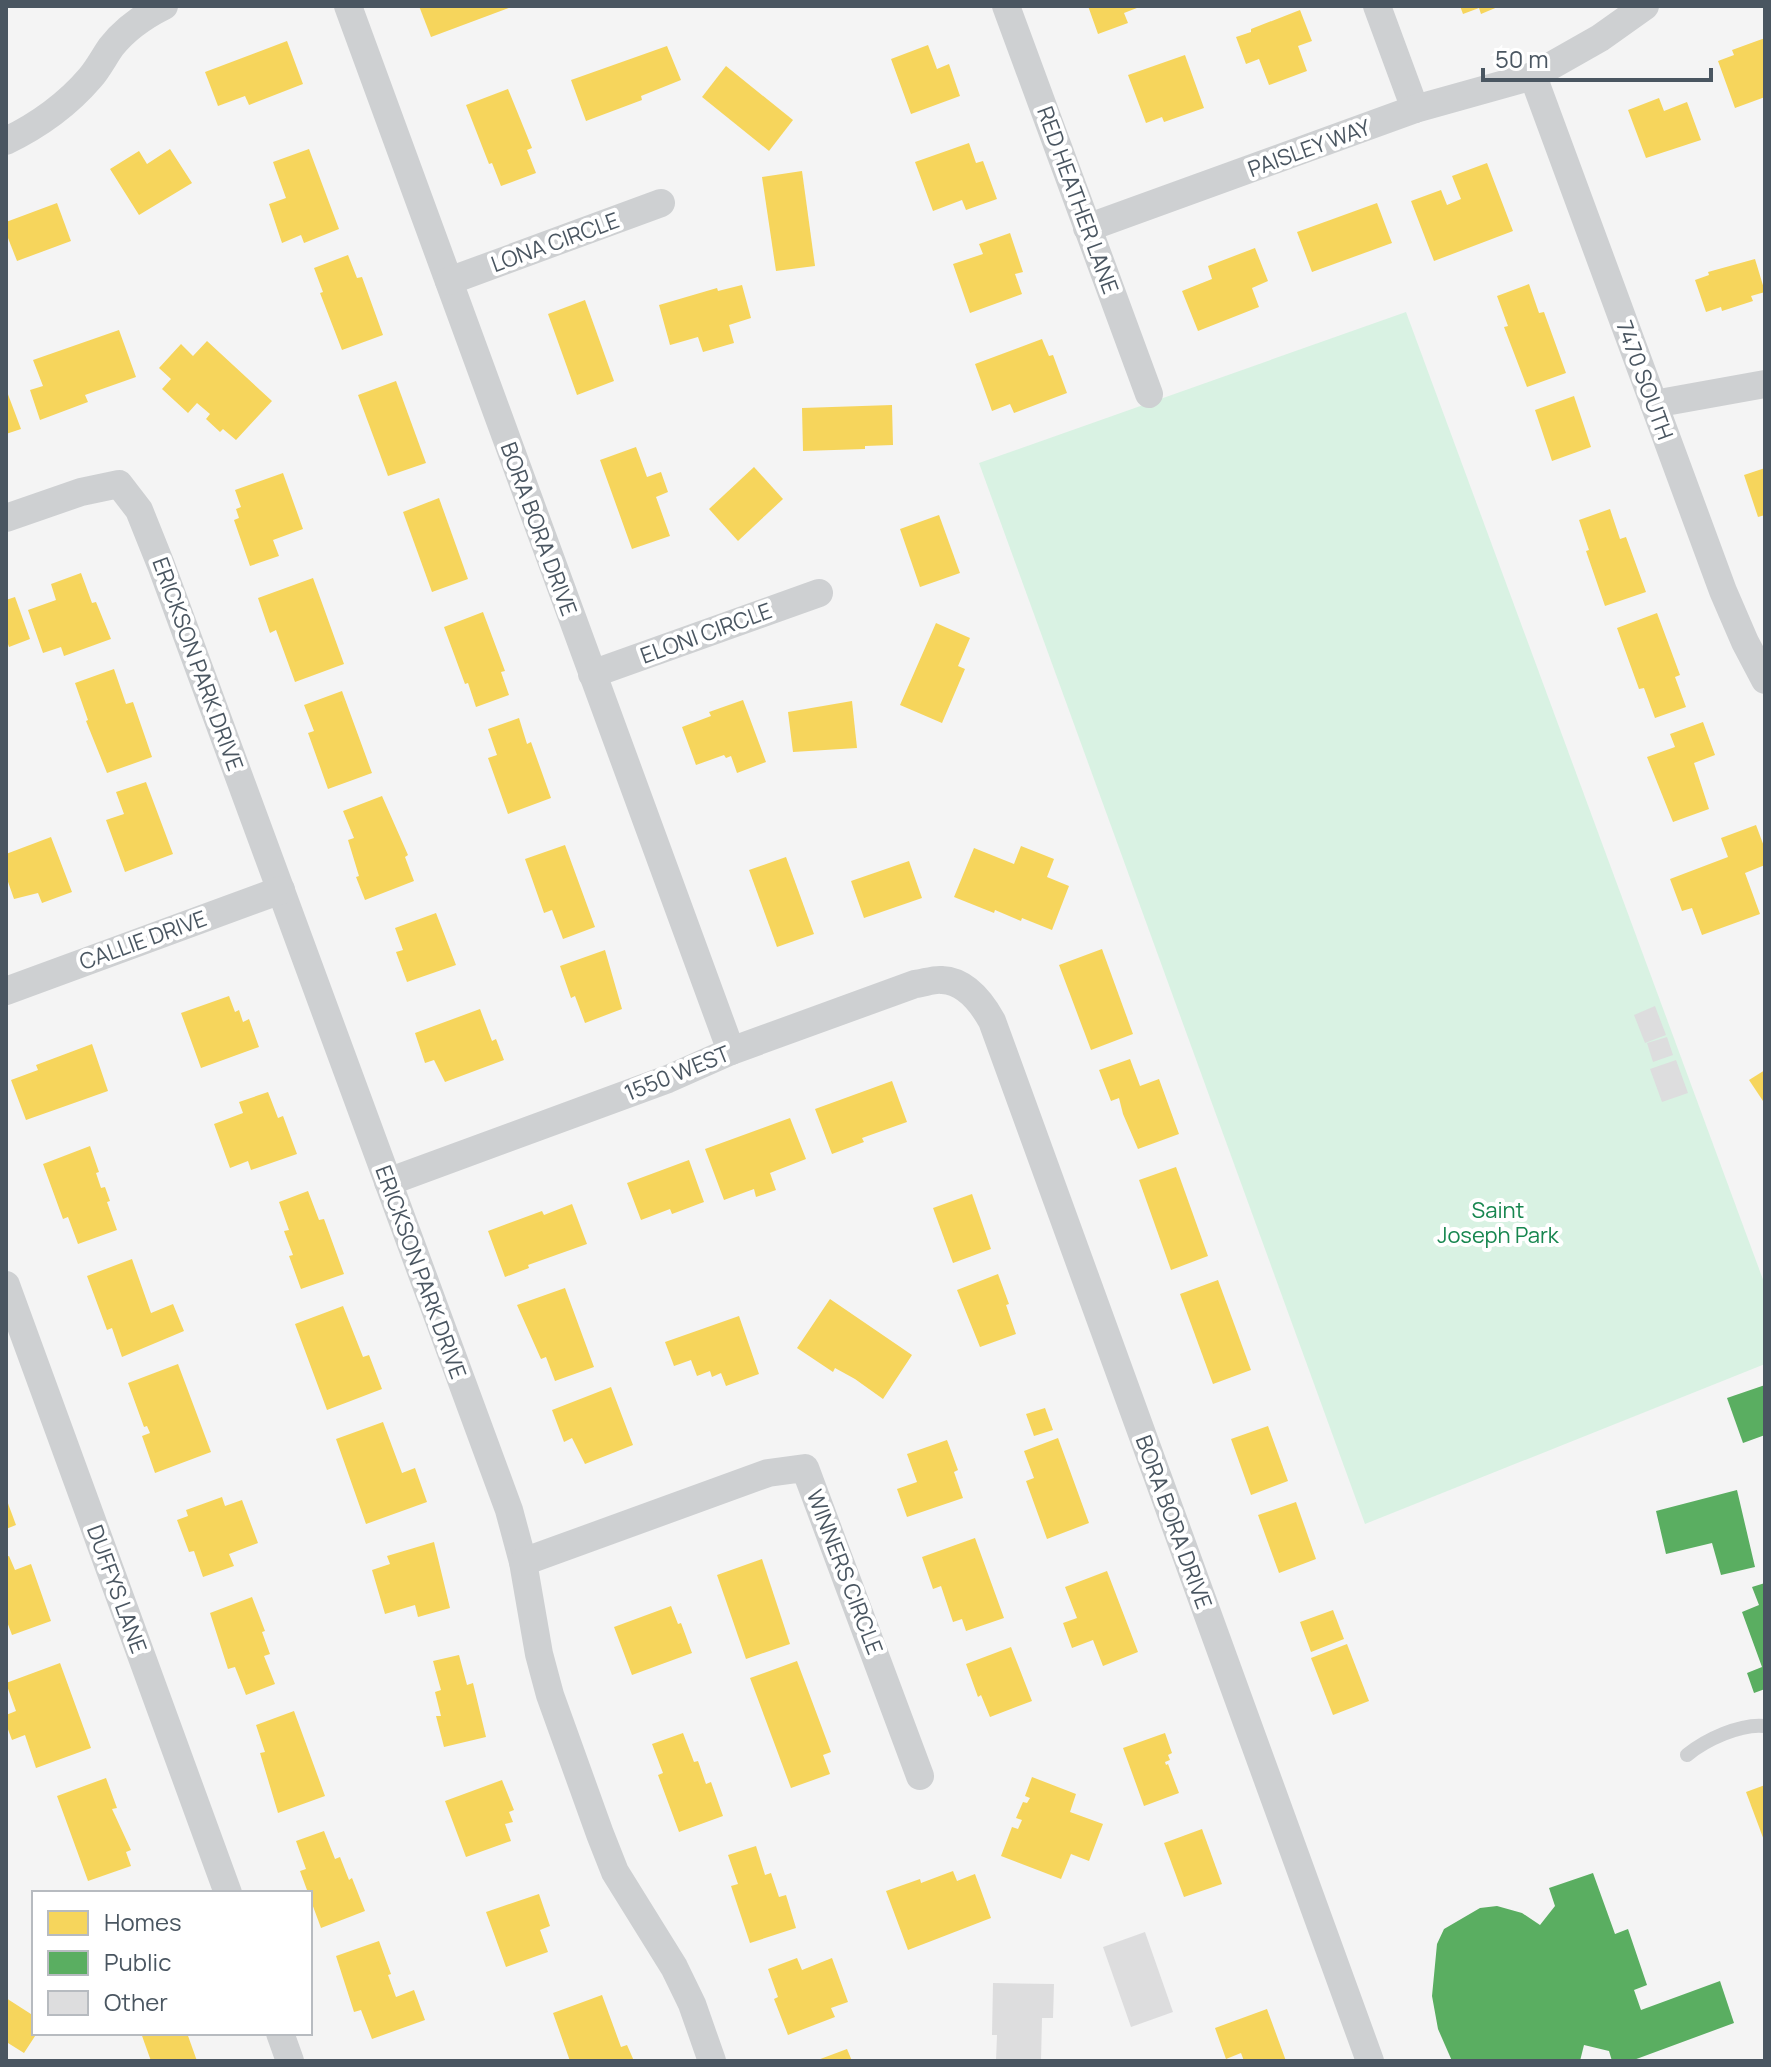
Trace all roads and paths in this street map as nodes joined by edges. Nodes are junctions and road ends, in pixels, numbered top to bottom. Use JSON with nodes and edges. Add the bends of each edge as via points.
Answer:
{"nodes":[{"id":1,"x":164,"y":6,"type":"edge"},
{"id":2,"x":348,"y":6,"type":"edge"},
{"id":3,"x":1006,"y":6,"type":"edge"},
{"id":4,"x":1377,"y":6,"type":"edge"},
{"id":5,"x":1645,"y":6,"type":"edge"},
{"id":6,"x":1533,"y":76,"type":"junction"},
{"id":7,"x":1415,"y":109,"type":"junction"},
{"id":8,"x":6,"y":141,"type":"edge"},
{"id":9,"x":661,"y":203,"type":"dead end"},
{"id":10,"x":1087,"y":228,"type":"junction"},
{"id":11,"x":449,"y":281,"type":"junction"},
{"id":12,"x":1765,"y":384,"type":"edge"},
{"id":13,"x":1149,"y":394,"type":"dead end"},
{"id":14,"x":1654,"y":404,"type":"junction"},
{"id":15,"x":6,"y":518,"type":"edge"},
{"id":16,"x":819,"y":593,"type":"dead end"},
{"id":17,"x":592,"y":674,"type":"junction"},
{"id":18,"x":1765,"y":680,"type":"edge"},
{"id":19,"x":281,"y":890,"type":"junction"},
{"id":20,"x":967,"y":990,"type":"joint"},
{"id":21,"x":6,"y":991,"type":"edge"},
{"id":22,"x":731,"y":1051,"type":"junction"},
{"id":23,"x":388,"y":1182,"type":"junction"},
{"id":24,"x":6,"y":1285,"type":"edge"},
{"id":25,"x":523,"y":1562,"type":"junction"},
{"id":26,"x":1765,"y":1726,"type":"edge"},
{"id":27,"x":1687,"y":1755,"type":"dead end"},
{"id":28,"x":920,"y":1776,"type":"dead end"},
{"id":29,"x":227,"y":1891,"type":"edge"},
{"id":30,"x":281,"y":2035,"type":"edge"},
{"id":31,"x":290,"y":2061,"type":"edge"},
{"id":32,"x":712,"y":2061,"type":"edge"},
{"id":33,"x":1370,"y":2061,"type":"edge"}],
"edges":[{"from":1,"to":8,"type":"street","via":[[133,23],[66,103]]},
{"from":2,"to":11,"type":"street","name":"BORA BORA DRIVE"},
{"from":3,"to":10,"type":"street","name":"RED HEATHER LANE"},
{"from":4,"to":7,"type":"street"},
{"from":5,"to":6,"type":"street","name":"PAISLEY WAY"},
{"from":6,"to":7,"type":"street","name":"PAISLEY WAY"},
{"from":6,"to":14,"type":"street","name":"7470 SOUTH"},
{"from":7,"to":10,"type":"street","name":"PAISLEY WAY"},
{"from":9,"to":11,"type":"street","name":"LONA CIRCLE"},
{"from":10,"to":13,"type":"street","name":"RED HEATHER LANE"},
{"from":11,"to":17,"type":"street","name":"BORA BORA DRIVE"},
{"from":12,"to":14,"type":"street"},
{"from":14,"to":18,"type":"street","name":"7470 SOUTH","via":[[1723,591]]},
{"from":15,"to":19,"type":"street","name":"ERICKSON PARK DRIVE","via":[[119,484],[139,510]]},
{"from":16,"to":17,"type":"street","name":"ELONI CIRCLE"},
{"from":17,"to":22,"type":"street","name":"BORA BORA DRIVE"},
{"from":19,"to":21,"type":"street","name":"CALLIE DRIVE"},
{"from":19,"to":23,"type":"street","name":"ERICKSON PARK DRIVE"},
{"from":20,"to":22,"type":"street","name":"1550 WEST","via":[[944,979],[915,984]]},
{"from":20,"to":33,"type":"street","name":"BORA BORA DRIVE","via":[[992,1021]]},
{"from":22,"to":23,"type":"street","name":"1550 WEST"},
{"from":23,"to":25,"type":"street","name":"ERICKSON PARK DRIVE","via":[[509,1510]]},
{"from":24,"to":29,"type":"street","name":"DUFFYS LANE"},
{"from":25,"to":28,"type":"street","name":"WINNERS CIRCLE","via":[[768,1473],[805,1468]]},
{"from":25,"to":32,"type":"street","name":"ERICKSON PARK DRIVE","via":[[550,1695],[600,1834],[615,1872],[692,2004]]},
{"from":26,"to":27,"type":"lane","via":[[1739,1730]]},
{"from":30,"to":31,"type":"street"}]}
